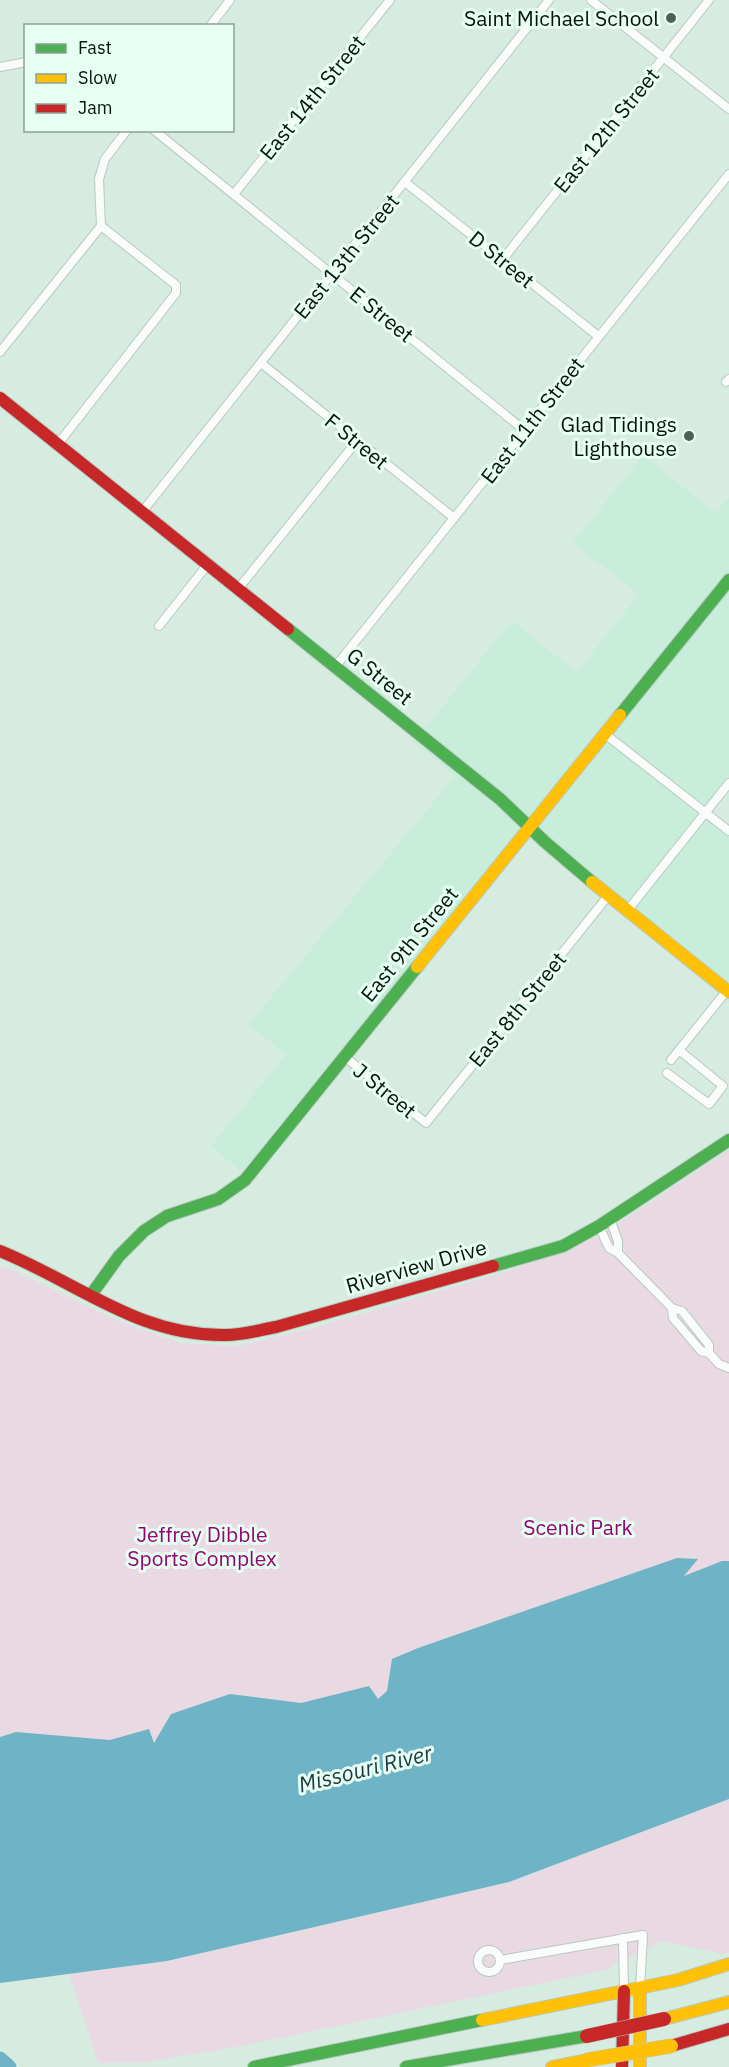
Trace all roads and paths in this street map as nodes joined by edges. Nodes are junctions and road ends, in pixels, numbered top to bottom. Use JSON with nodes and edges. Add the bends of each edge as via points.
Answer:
{"nodes":[{"id":1,"x":230,"y":0,"type":"edge"},
{"id":2,"x":390,"y":0,"type":"edge"},
{"id":3,"x":549,"y":0,"type":"edge"},
{"id":4,"x":591,"y":0,"type":"edge"},
{"id":5,"x":709,"y":0,"type":"edge"},
{"id":6,"x":212,"y":24,"type":"edge"},
{"id":7,"x":664,"y":57,"type":"junction"},
{"id":8,"x":24,"y":62,"type":"edge"},
{"id":9,"x":0,"y":67,"type":"edge"},
{"id":10,"x":729,"y":109,"type":"edge"},
{"id":11,"x":125,"y":132,"type":"edge"},
{"id":12,"x":156,"y":132,"type":"edge"},
{"id":13,"x":729,"y":174,"type":"edge"},
{"id":14,"x":405,"y":182,"type":"junction"},
{"id":15,"x":234,"y":194,"type":"junction"},
{"id":16,"x":101,"y":226,"type":"junction"},
{"id":17,"x":503,"y":259,"type":"junction"},
{"id":18,"x":333,"y":273,"type":"junction"},
{"id":19,"x":598,"y":336,"type":"junction"},
{"id":20,"x":0,"y":352,"type":"edge"},
{"id":21,"x":261,"y":363,"type":"junction"},
{"id":22,"x":0,"y":398,"type":"edge"},
{"id":23,"x":524,"y":430,"type":"junction"},
{"id":24,"x":357,"y":441,"type":"junction"},
{"id":25,"x":58,"y":444,"type":"junction"},
{"id":26,"x":142,"y":512,"type":"junction"},
{"id":27,"x":454,"y":518,"type":"junction"},
{"id":28,"x":208,"y":564,"type":"junction"},
{"id":29,"x":729,"y":580,"type":"edge"},
{"id":30,"x":238,"y":589,"type":"junction"},
{"id":31,"x":159,"y":626,"type":"dead end"},
{"id":32,"x":335,"y":667,"type":"junction"},
{"id":33,"x":605,"y":734,"type":"junction"},
{"id":34,"x":729,"y":783,"type":"edge"},
{"id":35,"x":705,"y":812,"type":"junction"},
{"id":36,"x":530,"y":827,"type":"junction"},
{"id":37,"x":729,"y":831,"type":"edge"},
{"id":38,"x":608,"y":896,"type":"junction"},
{"id":39,"x":627,"y":911,"type":"junction"},
{"id":40,"x":728,"y":990,"type":"edge"},
{"id":41,"x":679,"y":1050,"type":"junction"},
{"id":42,"x":345,"y":1057,"type":"junction"},
{"id":43,"x":671,"y":1060,"type":"dead end"},
{"id":44,"x":667,"y":1073,"type":"dead end"},
{"id":45,"x":426,"y":1123,"type":"joint"},
{"id":46,"x":729,"y":1140,"type":"edge"},
{"id":47,"x":605,"y":1222,"type":"junction"},
{"id":48,"x":0,"y":1251,"type":"edge"},
{"id":49,"x":618,"y":1253,"type":"junction"},
{"id":50,"x":92,"y":1295,"type":"junction"},
{"id":51,"x":729,"y":1368,"type":"edge"},
{"id":52,"x":623,"y":1938,"type":"junction"},
{"id":53,"x":500,"y":1960,"type":"dead end"},
{"id":54,"x":729,"y":1964,"type":"edge"},
{"id":55,"x":640,"y":1988,"type":"junction"},
{"id":56,"x":624,"y":1991,"type":"junction"},
{"id":57,"x":729,"y":2002,"type":"edge"},
{"id":58,"x":729,"y":2029,"type":"edge"},
{"id":59,"x":254,"y":2067,"type":"edge"},
{"id":60,"x":406,"y":2067,"type":"edge"},
{"id":61,"x":552,"y":2067,"type":"edge"},
{"id":62,"x":622,"y":2067,"type":"edge"},
{"id":63,"x":640,"y":2067,"type":"edge"}],
"edges":[{"from":1,"to":6,"type":"street"},
{"from":2,"to":15,"type":"street","name":"East 14th Street"},
{"from":3,"to":14,"type":"street","name":"East 13th Street"},
{"from":4,"to":7,"type":"street"},
{"from":5,"to":7,"type":"street","name":"East 12th Street"},
{"from":7,"to":10,"type":"street"},
{"from":7,"to":17,"type":"street","name":"East 12th Street"},
{"from":8,"to":9,"type":"street"},
{"from":11,"to":16,"type":"street","via":[[105,159],[99,179]]},
{"from":12,"to":15,"type":"street","name":"E Street"},
{"from":13,"to":19,"type":"street","name":"East 11th Street"},
{"from":14,"to":17,"type":"street","name":"D Street"},
{"from":14,"to":18,"type":"street","name":"East 13th Street"},
{"from":15,"to":18,"type":"street","name":"E Street"},
{"from":16,"to":20,"type":"street"},
{"from":16,"to":25,"type":"street","via":[[176,285],[176,293]]},
{"from":17,"to":19,"type":"street","name":"D Street"},
{"from":18,"to":21,"type":"street","name":"East 13th Street"},
{"from":18,"to":23,"type":"street","name":"E Street"},
{"from":19,"to":23,"type":"street","name":"East 11th Street"},
{"from":21,"to":24,"type":"street","name":"F Street"},
{"from":21,"to":26,"type":"street","name":"East 13th Street"},
{"from":22,"to":25,"type":"main road","name":"G Street"},
{"from":23,"to":27,"type":"street","name":"East 11th Street"},
{"from":24,"to":27,"type":"street","name":"F Street"},
{"from":24,"to":30,"type":"street"},
{"from":25,"to":26,"type":"main road","name":"G Street"},
{"from":26,"to":28,"type":"main road","name":"G Street"},
{"from":27,"to":32,"type":"street","name":"East 11th Street"},
{"from":28,"to":30,"type":"main road","name":"G Street"},
{"from":28,"to":31,"type":"street"},
{"from":29,"to":33,"type":"main road","name":"East 9th Street"},
{"from":30,"to":32,"type":"main road","name":"G Street"},
{"from":32,"to":36,"type":"main road","name":"G Street"},
{"from":33,"to":35,"type":"street"},
{"from":33,"to":36,"type":"main road","name":"East 9th Street"},
{"from":34,"to":35,"type":"street"},
{"from":35,"to":37,"type":"street"},
{"from":35,"to":39,"type":"street"},
{"from":36,"to":38,"type":"main road","name":"G Street"},
{"from":36,"to":42,"type":"main road","name":"East 9th Street"},
{"from":38,"to":39,"type":"main road","name":"G Street"},
{"from":38,"to":45,"type":"street","name":"East 8th Street"},
{"from":39,"to":40,"type":"main road","name":"G Street"},
{"from":40,"to":41,"type":"street"},
{"from":41,"to":43,"type":"street"},
{"from":41,"to":44,"type":"street","via":[[723,1086],[709,1104]]},
{"from":42,"to":45,"type":"street","name":"J Street"},
{"from":42,"to":50,"type":"main road","name":"East 9th Street","via":[[245,1180],[216,1200],[164,1218],[141,1233]]},
{"from":46,"to":47,"type":"main road","name":"Riverview Drive"},
{"from":47,"to":49,"type":"street","via":[[618,1241]]},
{"from":47,"to":49,"type":"street","via":[[609,1248]]},
{"from":47,"to":50,"type":"main road","name":"Riverview Drive","via":[[563,1246],[276,1327],[237,1334],[182,1331],[146,1323]]},
{"from":48,"to":50,"type":"main road","name":"Riverview Drive"},
{"from":49,"to":51,"type":"street","via":[[672,1308],[673,1318],[700,1351]]},
{"from":52,"to":53,"type":"street"},
{"from":52,"to":55,"type":"street","via":[[643,1935]]},
{"from":52,"to":56,"type":"street"},
{"from":54,"to":55,"type":"main road"},
{"from":55,"to":56,"type":"main road"},
{"from":55,"to":63,"type":"main road"},
{"from":56,"to":59,"type":"main road"},
{"from":56,"to":62,"type":"main road"},
{"from":57,"to":60,"type":"main road","bridge":true,"via":[[587,2036]]},
{"from":58,"to":61,"type":"main road","bridge":true,"via":[[672,2046]]}]}
